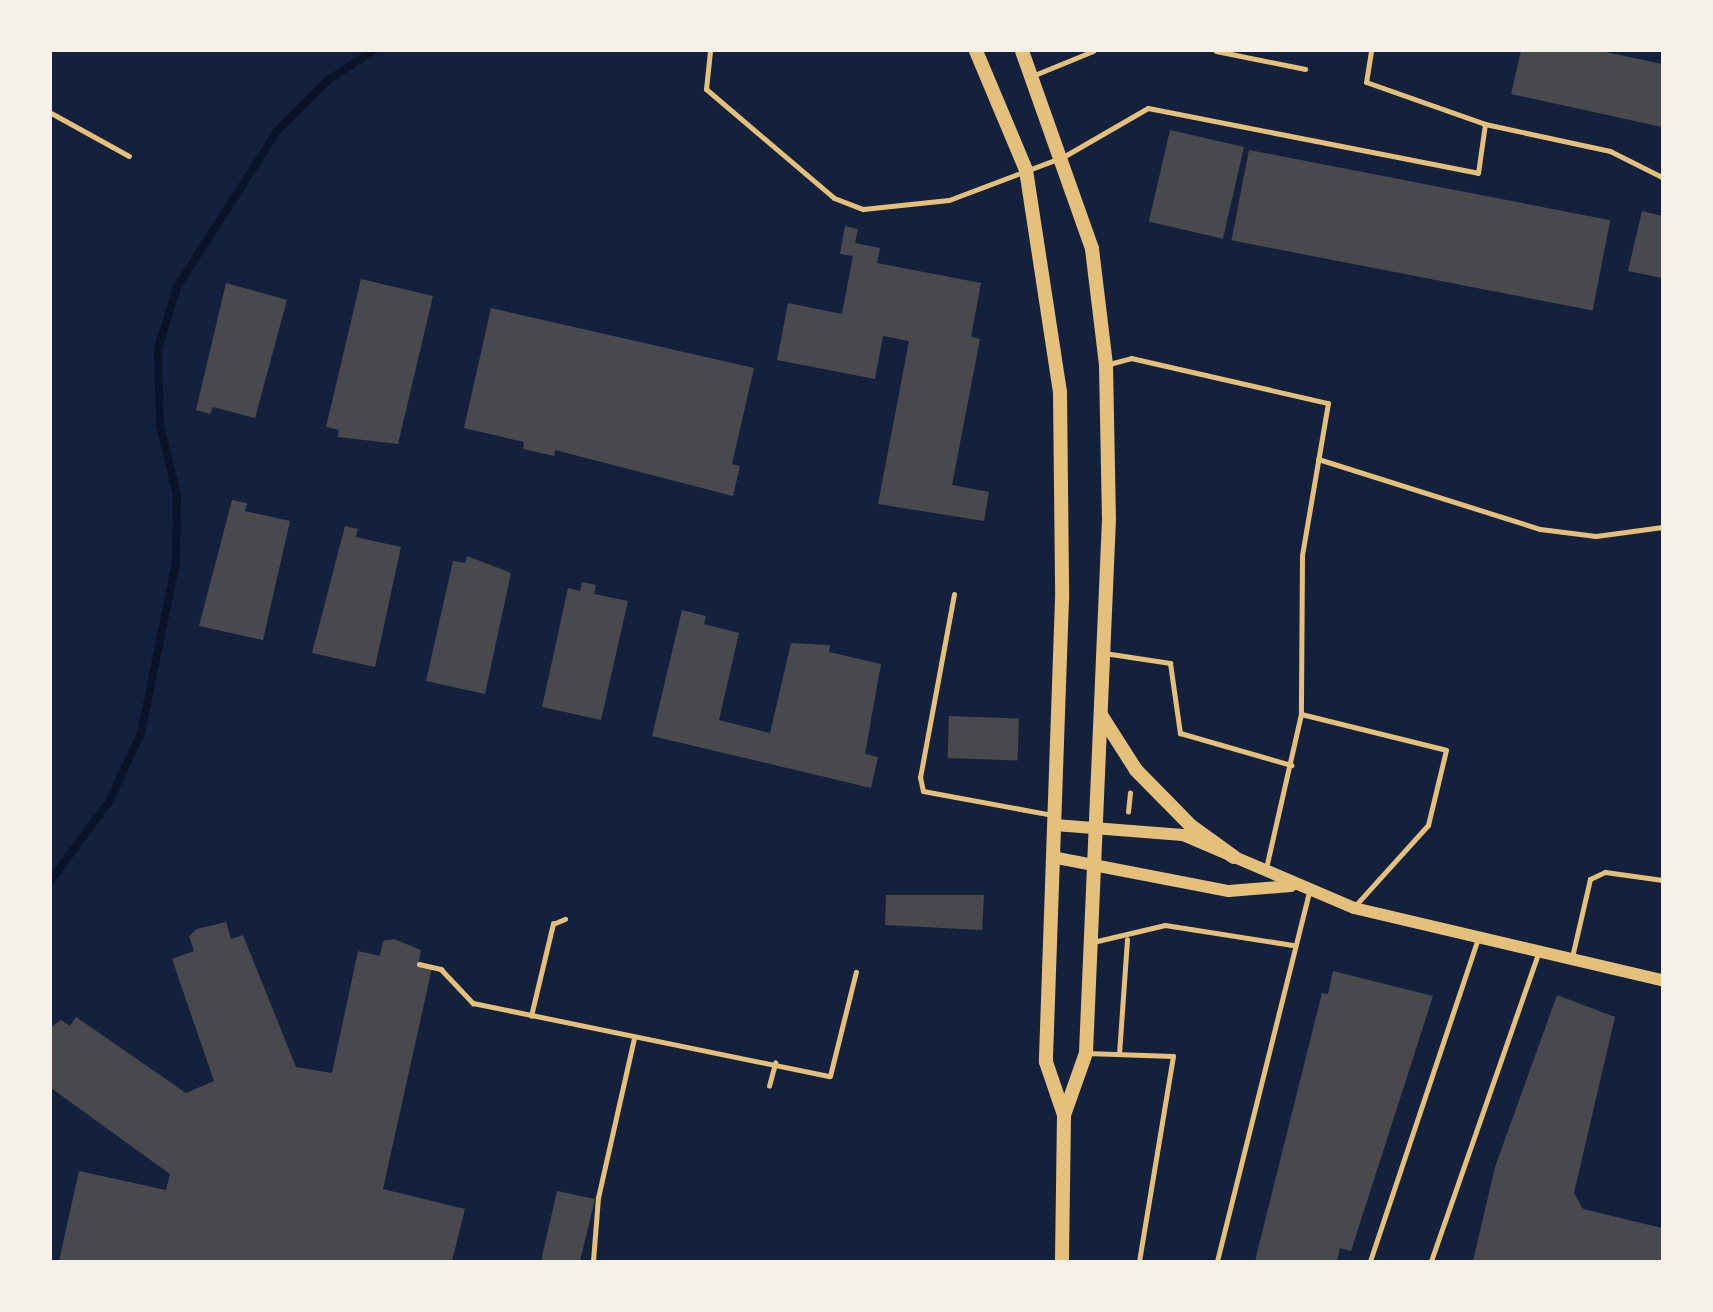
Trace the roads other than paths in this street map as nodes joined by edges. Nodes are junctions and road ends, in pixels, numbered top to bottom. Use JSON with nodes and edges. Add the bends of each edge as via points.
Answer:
{"nodes":[{"id":1,"x":710,"y":51,"type":"edge"},
{"id":2,"x":976,"y":51,"type":"edge"},
{"id":3,"x":1022,"y":51,"type":"edge"},
{"id":4,"x":1093,"y":51,"type":"edge"},
{"id":5,"x":1216,"y":51,"type":"edge"},
{"id":6,"x":1371,"y":51,"type":"edge"},
{"id":7,"x":1305,"y":69,"type":"dead end"},
{"id":8,"x":1032,"y":76,"type":"junction"},
{"id":9,"x":51,"y":113,"type":"edge"},
{"id":10,"x":1485,"y":124,"type":"junction"},
{"id":11,"x":130,"y":156,"type":"dead end"},
{"id":12,"x":1063,"y":157,"type":"junction"},
{"id":13,"x":1026,"y":170,"type":"junction"},
{"id":14,"x":1662,"y":177,"type":"edge"},
{"id":15,"x":1106,"y":365,"type":"junction"},
{"id":16,"x":1318,"y":459,"type":"junction"},
{"id":17,"x":1662,"y":527,"type":"edge"},
{"id":18,"x":954,"y":594,"type":"dead end"},
{"id":19,"x":1104,"y":653,"type":"junction"},
{"id":20,"x":1301,"y":714,"type":"junction"},
{"id":21,"x":1101,"y":715,"type":"junction"},
{"id":22,"x":1291,"y":765,"type":"junction"},
{"id":23,"x":1055,"y":820,"type":"junction"},
{"id":24,"x":1097,"y":832,"type":"junction"},
{"id":25,"x":1052,"y":857,"type":"junction"},
{"id":26,"x":1234,"y":857,"type":"junction"},
{"id":27,"x":1095,"y":867,"type":"junction"},
{"id":28,"x":1266,"y":868,"type":"junction"},
{"id":29,"x":1662,"y":880,"type":"edge"},
{"id":30,"x":1291,"y":886,"type":"junction"},
{"id":31,"x":1309,"y":891,"type":"junction"},
{"id":32,"x":1353,"y":908,"type":"junction"},
{"id":33,"x":1127,"y":939,"type":"junction"},
{"id":34,"x":1478,"y":939,"type":"junction"},
{"id":35,"x":1091,"y":942,"type":"junction"},
{"id":36,"x":1292,"y":945,"type":"junction"},
{"id":37,"x":1538,"y":953,"type":"junction"},
{"id":38,"x":1571,"y":960,"type":"junction"},
{"id":39,"x":1662,"y":980,"type":"edge"},
{"id":40,"x":1086,"y":1053,"type":"junction"},
{"id":41,"x":1119,"y":1054,"type":"junction"},
{"id":42,"x":1064,"y":1115,"type":"junction"},
{"id":43,"x":1062,"y":1261,"type":"edge"},
{"id":44,"x":1139,"y":1261,"type":"edge"},
{"id":45,"x":1217,"y":1261,"type":"edge"},
{"id":46,"x":1370,"y":1261,"type":"edge"},
{"id":47,"x":1431,"y":1261,"type":"edge"}],
"edges":[{"from":1,"to":13,"type":"lane","via":[[706,89],[834,198],[863,209],[950,200]]},
{"from":2,"to":13,"type":"main road"},
{"from":3,"to":8,"type":"main road"},
{"from":4,"to":8,"type":"lane"},
{"from":5,"to":7,"type":"lane"},
{"from":6,"to":10,"type":"lane","via":[[1366,82]]},
{"from":8,"to":12,"type":"main road"},
{"from":9,"to":11,"type":"lane"},
{"from":10,"to":12,"type":"lane","via":[[1478,173],[1148,108]]},
{"from":10,"to":14,"type":"lane","via":[[1610,152]]},
{"from":12,"to":13,"type":"lane"},
{"from":12,"to":15,"type":"main road","via":[[1093,249]]},
{"from":13,"to":23,"type":"main road","via":[[1060,391],[1062,599]]},
{"from":15,"to":16,"type":"lane","via":[[1131,358],[1328,404]]},
{"from":15,"to":19,"type":"main road"},
{"from":16,"to":17,"type":"lane","via":[[1540,529],[1596,536]]},
{"from":16,"to":20,"type":"lane","via":[[1302,555]]},
{"from":18,"to":23,"type":"lane","via":[[920,777],[923,791]]},
{"from":19,"to":21,"type":"main road"},
{"from":19,"to":22,"type":"lane","via":[[1170,663],[1181,733]]},
{"from":20,"to":22,"type":"lane"},
{"from":20,"to":32,"type":"lane","via":[[1446,750],[1428,825]]},
{"from":21,"to":24,"type":"main road"},
{"from":21,"to":26,"type":"main road","via":[[1136,770],[1191,827]]},
{"from":22,"to":28,"type":"lane"},
{"from":23,"to":24,"type":"street"},
{"from":23,"to":25,"type":"main road"},
{"from":24,"to":26,"type":"street","via":[[1139,828],[1182,835]]},
{"from":24,"to":27,"type":"main road"},
{"from":25,"to":27,"type":"street"},
{"from":25,"to":42,"type":"main road","via":[[1046,1062]]},
{"from":26,"to":28,"type":"street"},
{"from":27,"to":30,"type":"street","via":[[1229,891]]},
{"from":27,"to":35,"type":"main road"},
{"from":28,"to":30,"type":"street"},
{"from":29,"to":38,"type":"lane","via":[[1605,872],[1590,879]]},
{"from":30,"to":31,"type":"street"},
{"from":31,"to":32,"type":"street"},
{"from":31,"to":36,"type":"lane"},
{"from":32,"to":34,"type":"street"},
{"from":33,"to":35,"type":"lane"},
{"from":33,"to":36,"type":"lane","via":[[1166,925]]},
{"from":33,"to":41,"type":"lane"},
{"from":34,"to":37,"type":"street"},
{"from":34,"to":46,"type":"lane"},
{"from":35,"to":40,"type":"main road"},
{"from":36,"to":45,"type":"lane"},
{"from":37,"to":38,"type":"street"},
{"from":37,"to":47,"type":"lane"},
{"from":38,"to":39,"type":"street"},
{"from":40,"to":41,"type":"lane"},
{"from":40,"to":42,"type":"main road"},
{"from":41,"to":44,"type":"lane","via":[[1173,1056]]},
{"from":42,"to":43,"type":"main road"}]}
